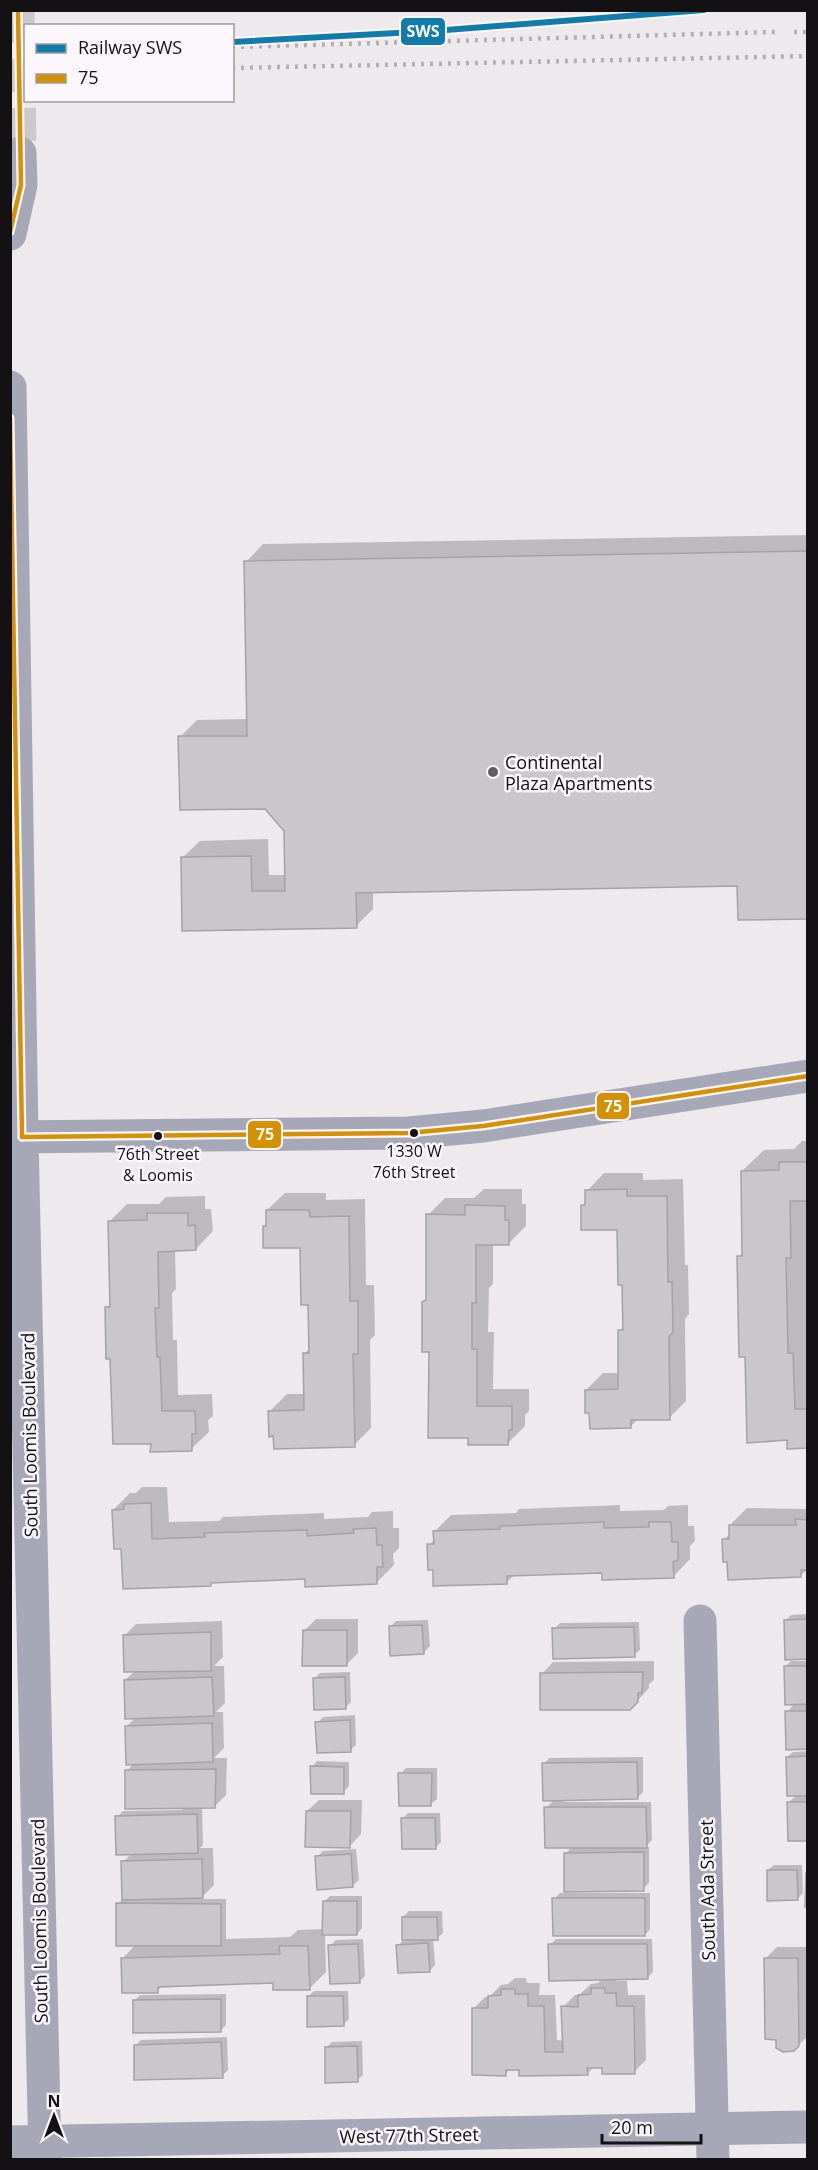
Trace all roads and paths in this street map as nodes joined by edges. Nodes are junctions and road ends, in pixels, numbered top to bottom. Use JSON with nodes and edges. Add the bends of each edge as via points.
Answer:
{"nodes":[{"id":1,"x":20,"y":153,"type":"tunnel mouth"},
{"id":2,"x":10,"y":234,"type":"edge"},
{"id":3,"x":10,"y":387,"type":"edge"},
{"id":4,"x":807,"y":1076,"type":"edge"},
{"id":5,"x":16,"y":1137,"type":"edge"},
{"id":6,"x":700,"y":1621,"type":"dead end"},
{"id":7,"x":807,"y":2127,"type":"edge"},
{"id":8,"x":10,"y":2142,"type":"edge"},
{"id":9,"x":713,"y":2144,"type":"edge"},
{"id":10,"x":44,"y":2151,"type":"edge"}],
"edges":[{"from":1,"to":2,"type":"street","via":[[21,185]]},
{"from":3,"to":5,"type":"street","name":"South Loomis Boulevard"},
{"from":4,"to":5,"type":"street","via":[[483,1126],[409,1133]]},
{"from":5,"to":10,"type":"street","name":"South Loomis Boulevard"},
{"from":6,"to":9,"type":"street","name":"South Ada Street"},
{"from":7,"to":9,"type":"street","name":"West 77th Street"},
{"from":8,"to":10,"type":"street","name":"West 77th Street"},
{"from":9,"to":10,"type":"street","name":"West 77th Street"}]}
